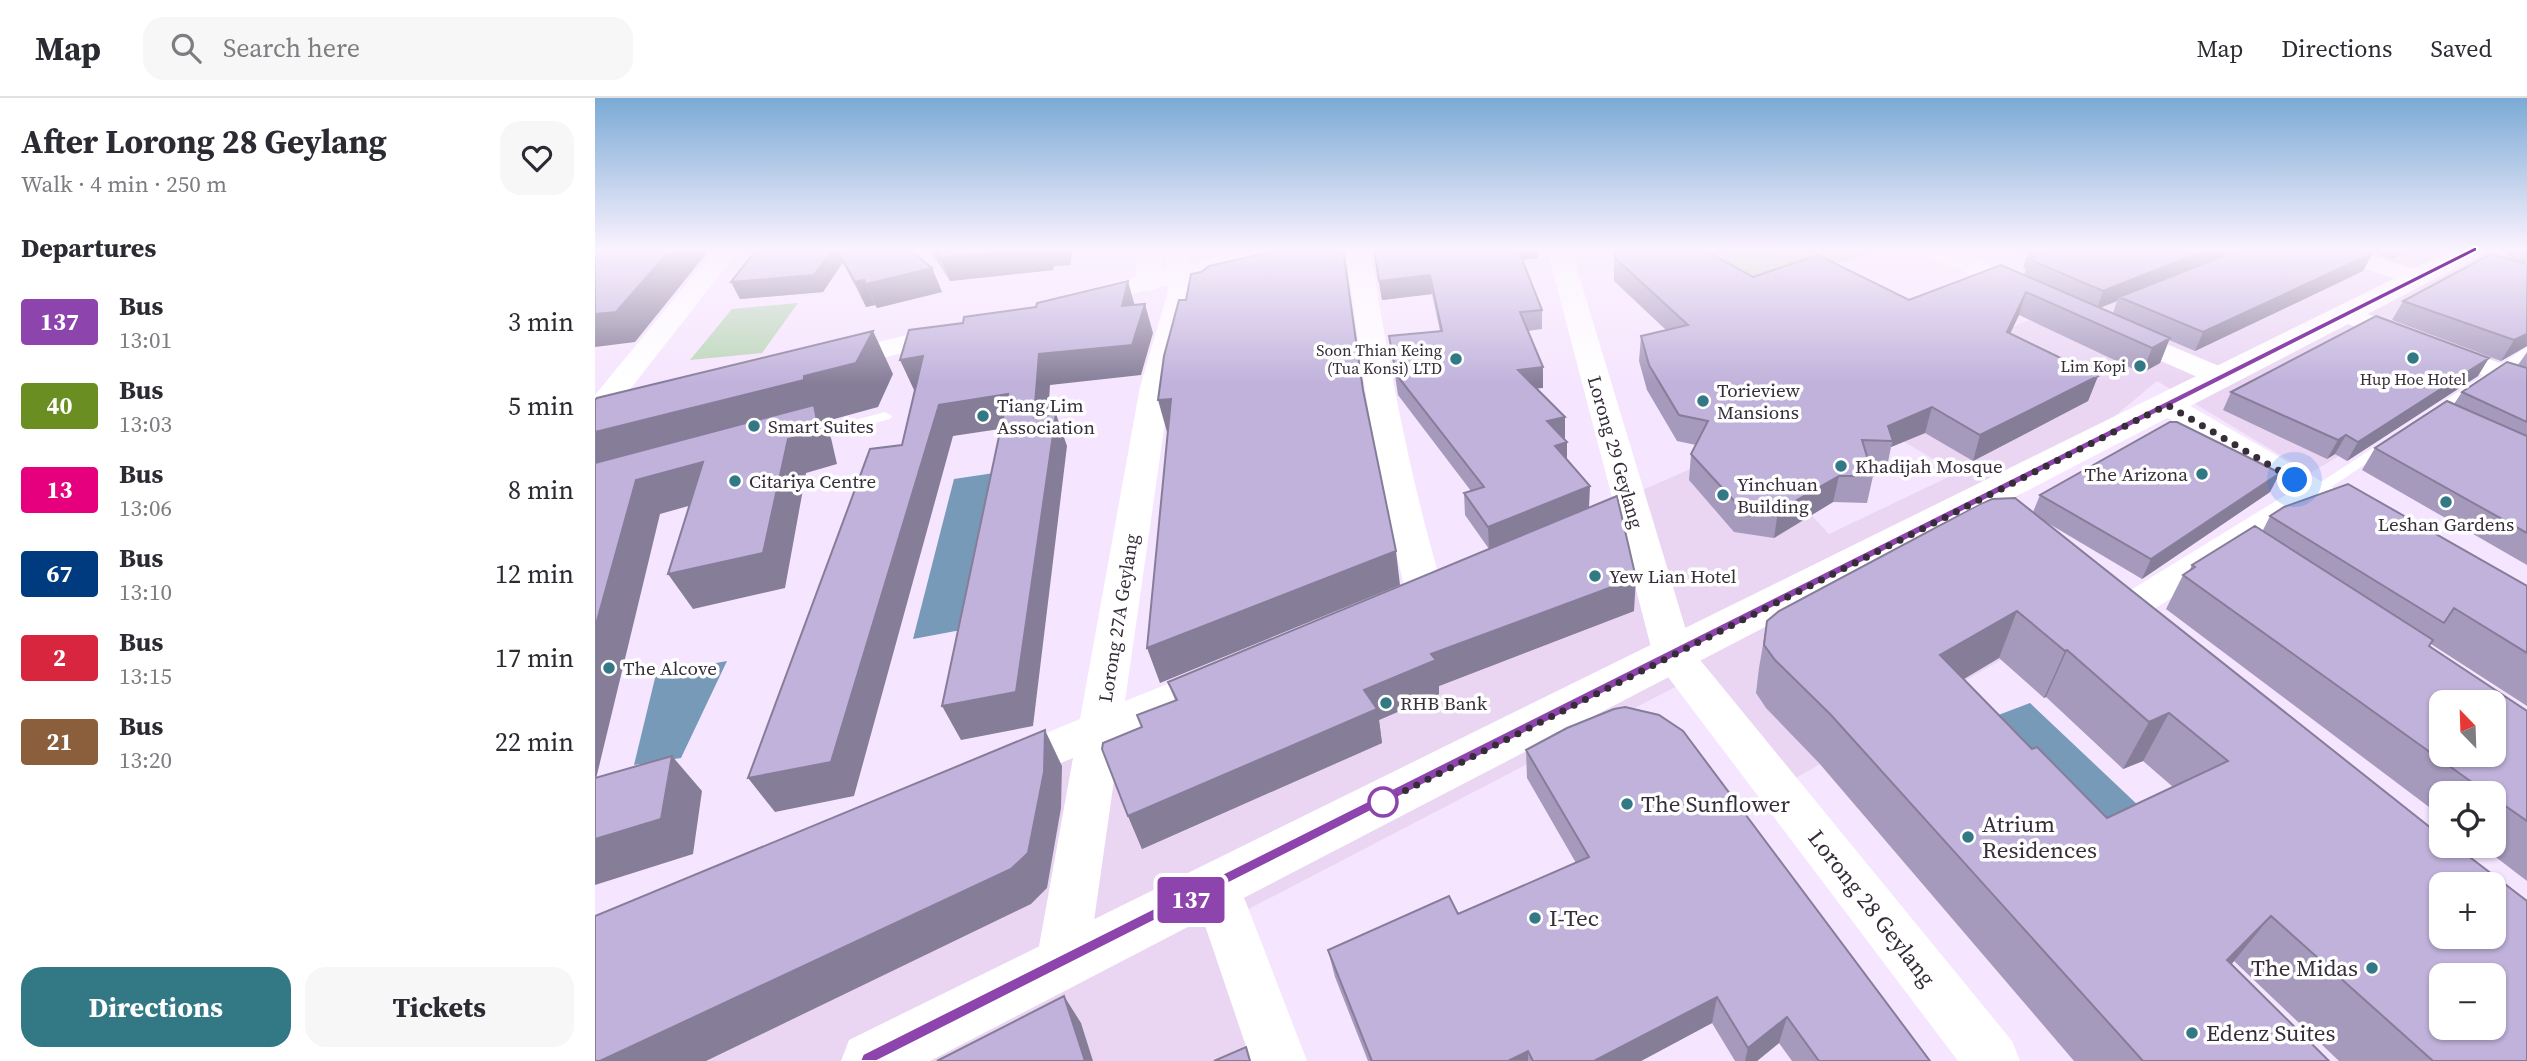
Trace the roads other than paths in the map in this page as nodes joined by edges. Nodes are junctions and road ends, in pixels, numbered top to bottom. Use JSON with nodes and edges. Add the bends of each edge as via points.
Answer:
{"nodes":[{"id":1,"x":693,"y":294,"type":"edge"},
{"id":2,"x":1106,"y":294,"type":"edge"},
{"id":3,"x":1180,"y":294,"type":"edge"},
{"id":4,"x":1364,"y":294,"type":"edge"},
{"id":5,"x":1572,"y":294,"type":"edge"},
{"id":6,"x":2033,"y":294,"type":"edge"},
{"id":7,"x":2383,"y":294,"type":"edge"},
{"id":8,"x":2044,"y":299,"type":"edge"},
{"id":9,"x":1058,"y":306,"type":"edge"},
{"id":10,"x":2346,"y":314,"type":"junction"},
{"id":11,"x":2101,"y":324,"type":"edge"},
{"id":12,"x":979,"y":325,"type":"edge"},
{"id":13,"x":2527,"y":351,"type":"edge"},
{"id":14,"x":806,"y":369,"type":"edge"},
{"id":15,"x":2495,"y":371,"type":"junction"},
{"id":16,"x":2221,"y":377,"type":"junction"},
{"id":17,"x":2527,"y":383,"type":"edge"},
{"id":18,"x":2167,"y":405,"type":"junction"},
{"id":19,"x":633,"y":412,"type":"edge"},
{"id":20,"x":595,"y":414,"type":"edge"},
{"id":21,"x":885,"y":416,"type":"dead end"},
{"id":22,"x":2433,"y":417,"type":"edge"},
{"id":23,"x":595,"y":421,"type":"edge"},
{"id":24,"x":2399,"y":435,"type":"edge"},
{"id":25,"x":793,"y":442,"type":"edge"},
{"id":26,"x":2315,"y":491,"type":"junction"},
{"id":27,"x":1979,"y":500,"type":"junction"},
{"id":28,"x":1631,"y":506,"type":"junction"},
{"id":29,"x":2009,"y":525,"type":"edge"},
{"id":30,"x":2385,"y":532,"type":"edge"},
{"id":31,"x":1541,"y":544,"type":"edge"},
{"id":32,"x":2091,"y":589,"type":"edge"},
{"id":33,"x":1388,"y":608,"type":"edge"},
{"id":34,"x":2121,"y":613,"type":"junction"},
{"id":35,"x":2153,"y":638,"type":"edge"},
{"id":36,"x":1673,"y":655,"type":"junction"},
{"id":37,"x":1250,"y":666,"type":"edge"},
{"id":38,"x":1100,"y":729,"type":"junction"},
{"id":39,"x":973,"y":782,"type":"edge"},
{"id":40,"x":1216,"y":887,"type":"junction"},
{"id":41,"x":1062,"y":963,"type":"junction"},
{"id":42,"x":870,"y":1061,"type":"edge"},
{"id":43,"x":1279,"y":1061,"type":"edge"},
{"id":44,"x":1992,"y":1061,"type":"edge"}],
"edges":[{"from":1,"to":20,"type":"street"},
{"from":2,"to":9,"type":"main road"},
{"from":3,"to":38,"type":"street","name":"Lorong 27A Geylang","via":[[1155,387]]},
{"from":4,"to":33,"type":"street","via":[[1377,385],[1411,543],[1438,587]]},
{"from":5,"to":28,"type":"street","name":"Lorong 29 Geylang"},
{"from":6,"to":8,"type":"street"},
{"from":7,"to":10,"type":"main road"},
{"from":10,"to":15,"type":"street"},
{"from":10,"to":16,"type":"main road"},
{"from":11,"to":16,"type":"street"},
{"from":12,"to":14,"type":"main road"},
{"from":13,"to":15,"type":"lane"},
{"from":15,"to":17,"type":"street"},
{"from":15,"to":22,"type":"lane"},
{"from":16,"to":18,"type":"main road"},
{"from":18,"to":26,"type":"street"},
{"from":18,"to":27,"type":"main road"},
{"from":19,"to":23,"type":"main road"},
{"from":21,"to":25,"type":"lane"},
{"from":24,"to":26,"type":"lane"},
{"from":26,"to":30,"type":"street"},
{"from":26,"to":34,"type":"street","via":[[2241,551]]},
{"from":27,"to":29,"type":"street"},
{"from":27,"to":36,"type":"main road"},
{"from":28,"to":31,"type":"street"},
{"from":28,"to":36,"type":"street","name":"Lorong 29 Geylang"},
{"from":32,"to":34,"type":"street"},
{"from":34,"to":35,"type":"street"},
{"from":36,"to":40,"type":"main road"},
{"from":36,"to":44,"type":"street","name":"Lorong 28 Geylang"},
{"from":37,"to":38,"type":"street"},
{"from":38,"to":39,"type":"street"},
{"from":38,"to":41,"type":"street","name":"Lorong 27A Geylang"},
{"from":40,"to":41,"type":"main road"},
{"from":40,"to":43,"type":"street"},
{"from":41,"to":42,"type":"main road"}]}
